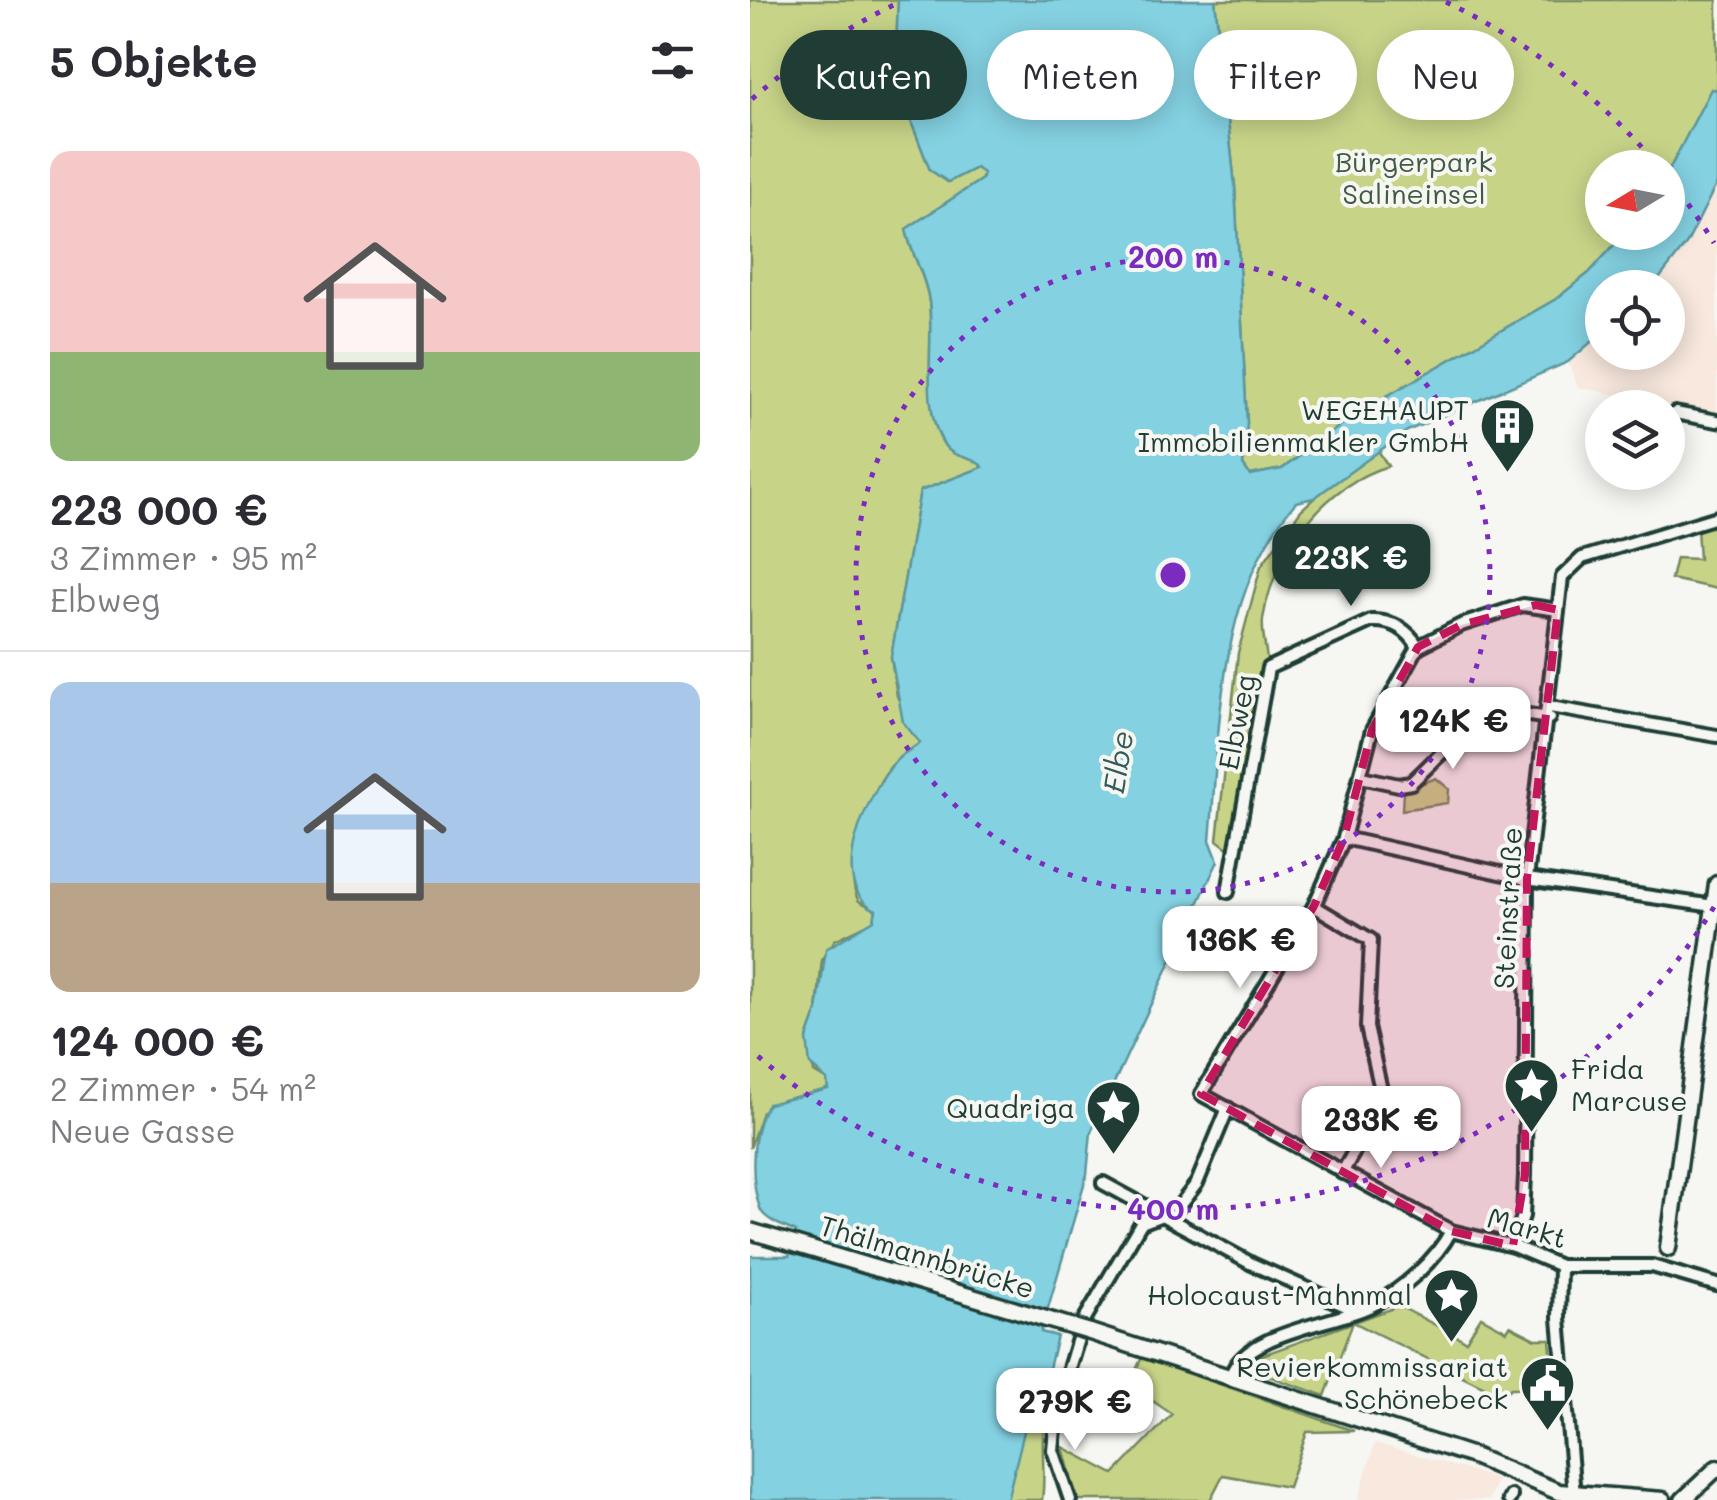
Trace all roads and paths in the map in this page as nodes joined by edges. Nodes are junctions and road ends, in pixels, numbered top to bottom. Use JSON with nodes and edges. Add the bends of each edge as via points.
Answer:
{"nodes":[{"id":1,"x":1685,"y":415,"type":"edge"},
{"id":2,"x":1717,"y":421,"type":"edge"},
{"id":3,"x":1717,"y":516,"type":"edge"},
{"id":4,"x":1558,"y":610,"type":"junction"},
{"id":5,"x":1418,"y":647,"type":"junction"},
{"id":6,"x":1549,"y":712,"type":"junction"},
{"id":7,"x":1717,"y":736,"type":"edge"},
{"id":8,"x":1361,"y":777,"type":"junction"},
{"id":9,"x":1344,"y":838,"type":"junction"},
{"id":10,"x":1528,"y":879,"type":"junction"},
{"id":11,"x":1717,"y":884,"type":"edge"},
{"id":12,"x":1228,"y":892,"type":"dead end"},
{"id":13,"x":1314,"y":906,"type":"junction"},
{"id":14,"x":1714,"y":906,"type":"junction"},
{"id":15,"x":1228,"y":1108,"type":"junction"},
{"id":16,"x":1342,"y":1173,"type":"junction"},
{"id":17,"x":1103,"y":1183,"type":"dead end"},
{"id":18,"x":1161,"y":1215,"type":"junction"},
{"id":19,"x":750,"y":1230,"type":"edge"},
{"id":20,"x":1451,"y":1231,"type":"junction"},
{"id":21,"x":1513,"y":1246,"type":"junction"},
{"id":22,"x":1668,"y":1248,"type":"joint"},
{"id":23,"x":1560,"y":1266,"type":"junction"},
{"id":24,"x":1652,"y":1266,"type":"junction"},
{"id":25,"x":1717,"y":1285,"type":"edge"},
{"id":26,"x":1357,"y":1311,"type":"junction"},
{"id":27,"x":1231,"y":1375,"type":"junction"},
{"id":28,"x":1717,"y":1468,"type":"edge"},
{"id":29,"x":1574,"y":1497,"type":"edge"},
{"id":30,"x":1070,"y":1500,"type":"edge"},
{"id":31,"x":1664,"y":1500,"type":"edge"},
{"id":32,"x":1683,"y":1500,"type":"edge"}],
"edges":[{"from":1,"to":2,"type":"street"},
{"from":3,"to":4,"type":"street","name":"Steinstraße","via":[[1582,558],[1564,572]]},
{"from":4,"to":5,"type":"street","via":[[1524,605]]},
{"from":4,"to":6,"type":"street","name":"Steinstraße"},
{"from":5,"to":8,"type":"street","via":[[1372,730]]},
{"from":5,"to":12,"type":"street","name":"Elbweg","via":[[1407,632],[1371,621],[1268,668]]},
{"from":6,"to":7,"type":"street"},
{"from":6,"to":8,"type":"street","via":[[1501,711],[1463,732],[1411,783]]},
{"from":6,"to":10,"type":"street","name":"Steinstraße"},
{"from":8,"to":9,"type":"street"},
{"from":9,"to":10,"type":"street"},
{"from":9,"to":13,"type":"street"},
{"from":10,"to":14,"type":"street"},
{"from":10,"to":21,"type":"street","name":"Steinstraße","via":[[1524,1216]]},
{"from":11,"to":14,"type":"street"},
{"from":13,"to":15,"type":"street","name":"Markt","via":[[1202,1094]]},
{"from":13,"to":16,"type":"street","via":[[1371,940],[1367,1028],[1380,1107]]},
{"from":14,"to":22,"type":"street"},
{"from":15,"to":16,"type":"street","name":"Markt"},
{"from":15,"to":18,"type":"street","via":[[1197,1183],[1177,1210]]},
{"from":16,"to":20,"type":"street","name":"Markt"},
{"from":17,"to":18,"type":"street"},
{"from":18,"to":26,"type":"street"},
{"from":18,"to":30,"type":"street","via":[[1141,1223],[1128,1241],[1084,1322],[1057,1408],[1052,1450]]},
{"from":19,"to":27,"type":"street","name":"Thälmannbrücke","bridge":true},
{"from":20,"to":21,"type":"street","name":"Markt"},
{"from":20,"to":26,"type":"street","via":[[1404,1286]]},
{"from":21,"to":23,"type":"street","name":"Markt"},
{"from":22,"to":24,"type":"street"},
{"from":23,"to":24,"type":"street","name":"Markt"},
{"from":23,"to":29,"type":"street"},
{"from":24,"to":25,"type":"street"},
{"from":26,"to":27,"type":"street","via":[[1250,1348]]},
{"from":27,"to":29,"type":"street","name":"Thälmannbrücke"},
{"from":28,"to":32,"type":"street"},
{"from":29,"to":31,"type":"street","name":"Thälmannbrücke"}]}
